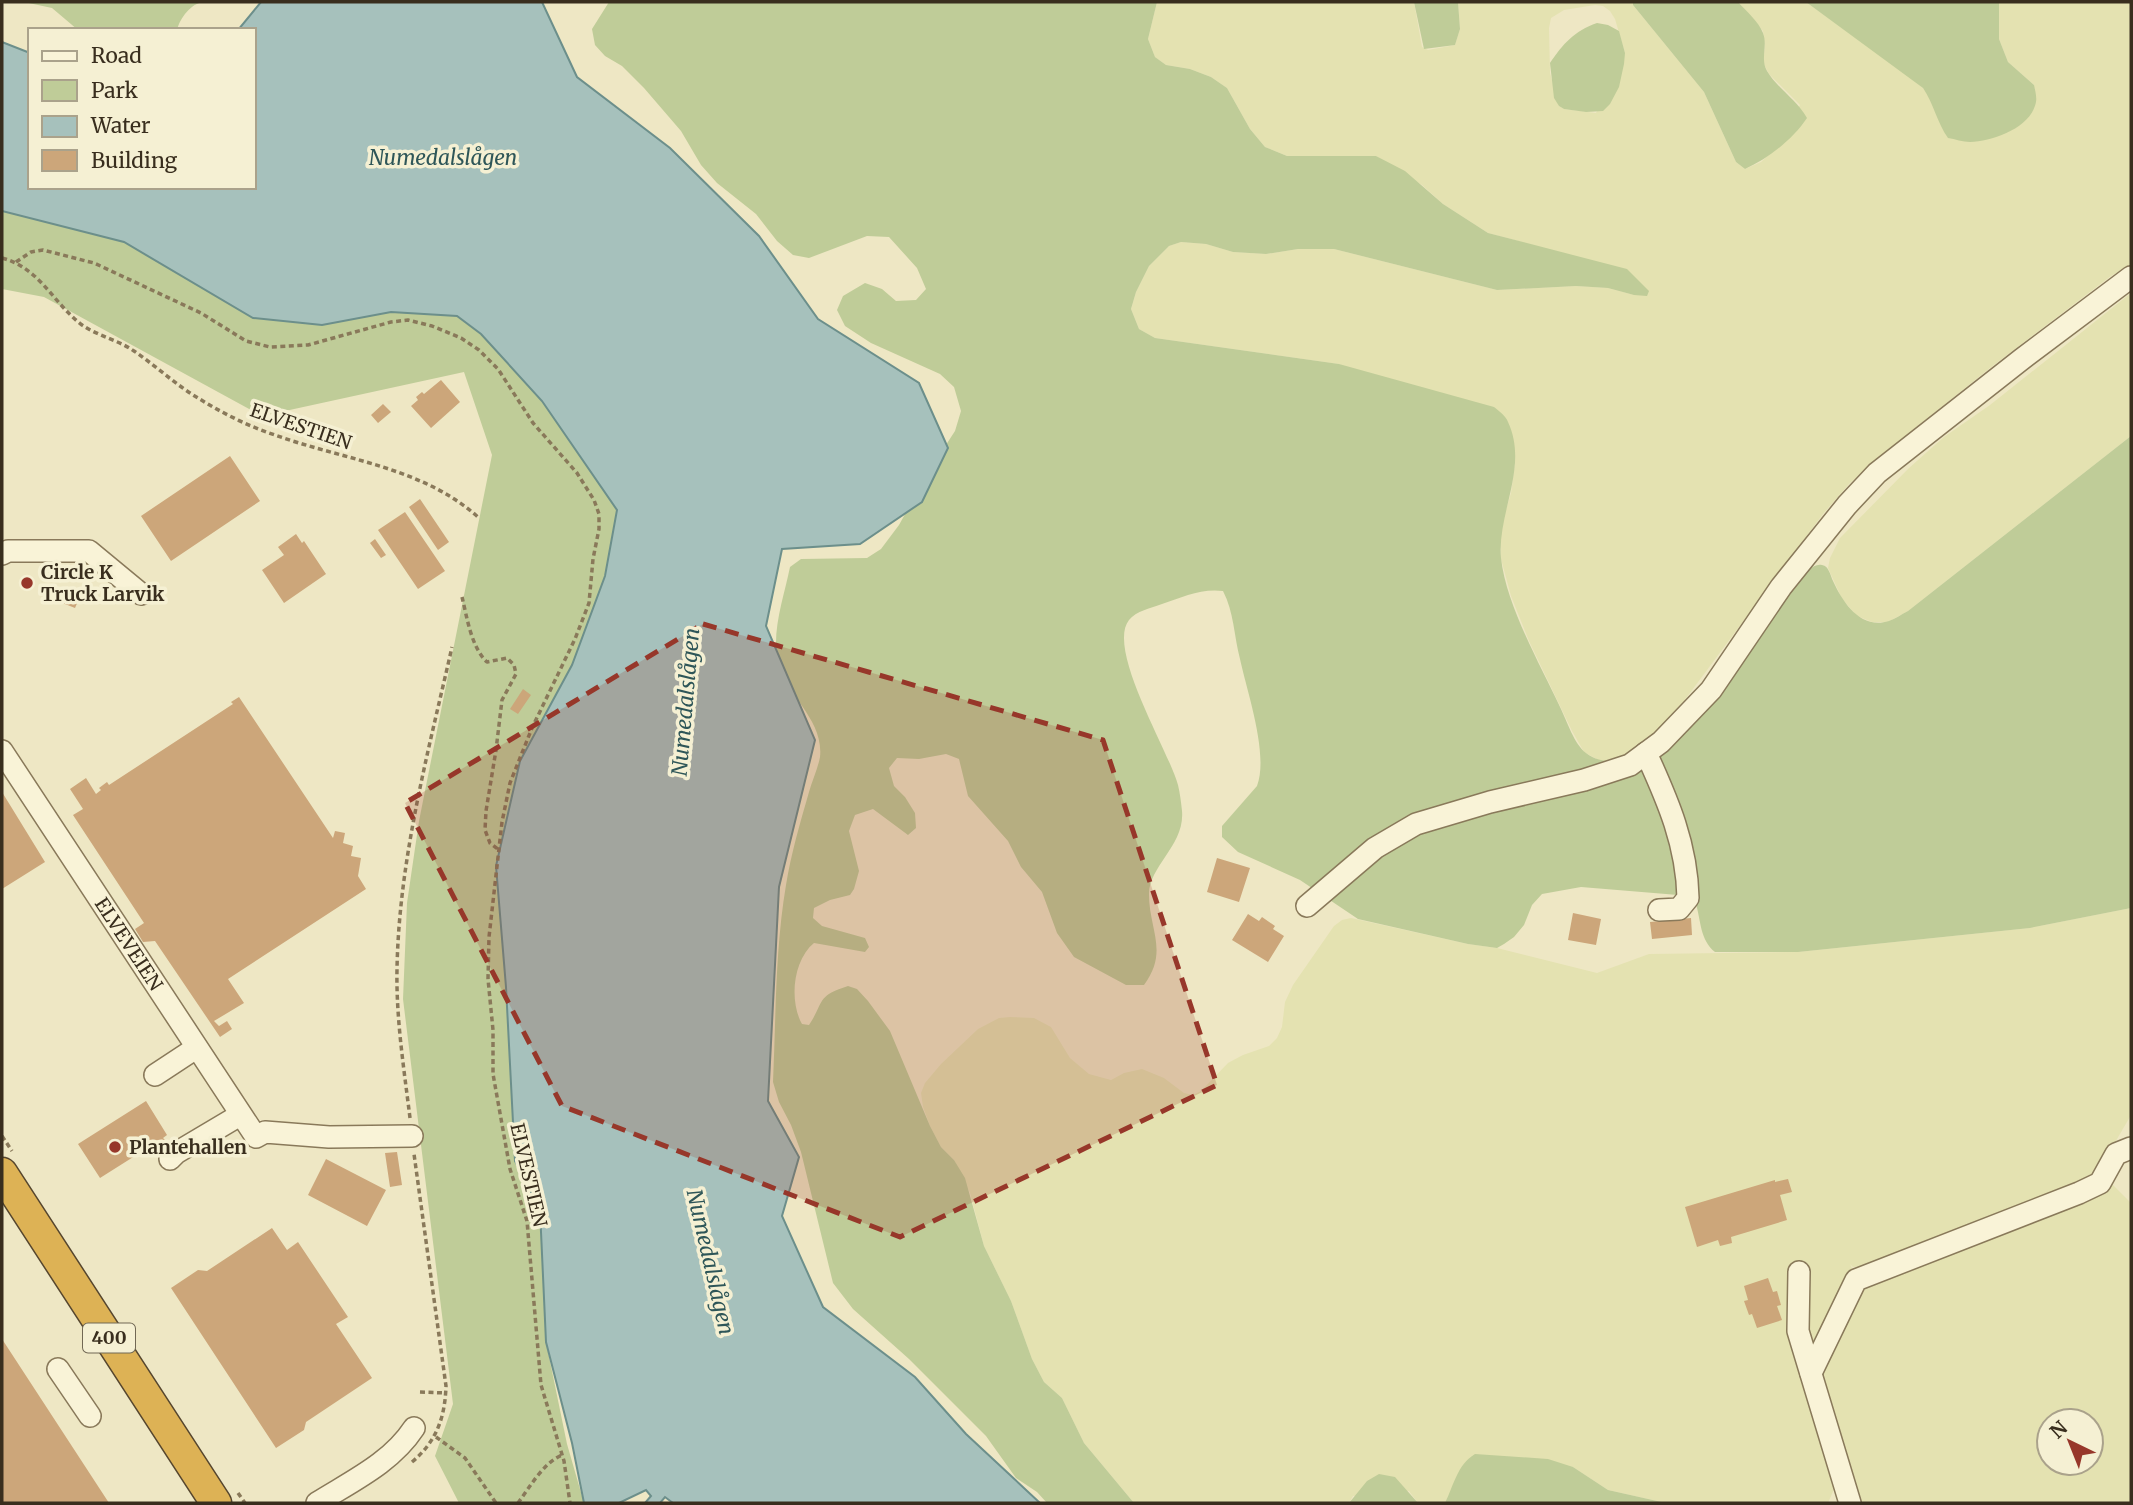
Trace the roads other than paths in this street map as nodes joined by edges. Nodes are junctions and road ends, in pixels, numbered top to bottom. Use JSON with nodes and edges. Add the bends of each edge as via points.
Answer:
{"nodes":[{"id":1,"x":2131,"y":277,"type":"edge"},
{"id":2,"x":2,"y":554,"type":"edge"},
{"id":3,"x":141,"y":594,"type":"dead end"},
{"id":4,"x":2,"y":751,"type":"edge"},
{"id":5,"x":1646,"y":753,"type":"junction"},
{"id":6,"x":1307,"y":906,"type":"dead end"},
{"id":7,"x":1658,"y":910,"type":"dead end"},
{"id":8,"x":196,"y":1048,"type":"junction"},
{"id":9,"x":155,"y":1075,"type":"dead end"},
{"id":10,"x":240,"y":1115,"type":"junction"},
{"id":11,"x":412,"y":1136,"type":"road end"},
{"id":12,"x":2131,"y":1148,"type":"edge"},
{"id":13,"x":170,"y":1159,"type":"dead end"},
{"id":14,"x":2,"y":1173,"type":"edge"},
{"id":15,"x":1799,"y":1272,"type":"dead end"},
{"id":16,"x":58,"y":1369,"type":"dead end"},
{"id":17,"x":1811,"y":1373,"type":"junction"},
{"id":18,"x":90,"y":1416,"type":"dead end"},
{"id":19,"x":414,"y":1428,"type":"dead end"},
{"id":20,"x":323,"y":1502,"type":"edge"},
{"id":21,"x":216,"y":1503,"type":"edge"},
{"id":22,"x":1850,"y":1503,"type":"edge"}],
"edges":[{"from":1,"to":5,"type":"street","via":[[1877,473],[1781,587],[1711,690]]},
{"from":2,"to":3,"type":"street","via":[[89,551]]},
{"from":4,"to":8,"type":"street","name":"ELVEVEIEN"},
{"from":5,"to":6,"type":"street","via":[[1630,765],[1584,780],[1416,824],[1375,848]]},
{"from":5,"to":7,"type":"street","via":[[1672,810],[1688,875],[1688,898],[1679,909]]},
{"from":8,"to":9,"type":"street"},
{"from":8,"to":10,"type":"street","name":"ELVEVEIEN"},
{"from":10,"to":11,"type":"street","name":"ELVEVEIEN","via":[[256,1137],[265,1132]]},
{"from":10,"to":13,"type":"street"},
{"from":12,"to":17,"type":"street","via":[[2116,1154],[2100,1183],[2079,1194],[1856,1280]]},
{"from":14,"to":21,"type":"highway","number":"400"},
{"from":15,"to":17,"type":"street","via":[[1798,1331]]},
{"from":16,"to":18,"type":"street"},
{"from":17,"to":22,"type":"street"},
{"from":19,"to":20,"type":"street","via":[[386,1460]]}]}
